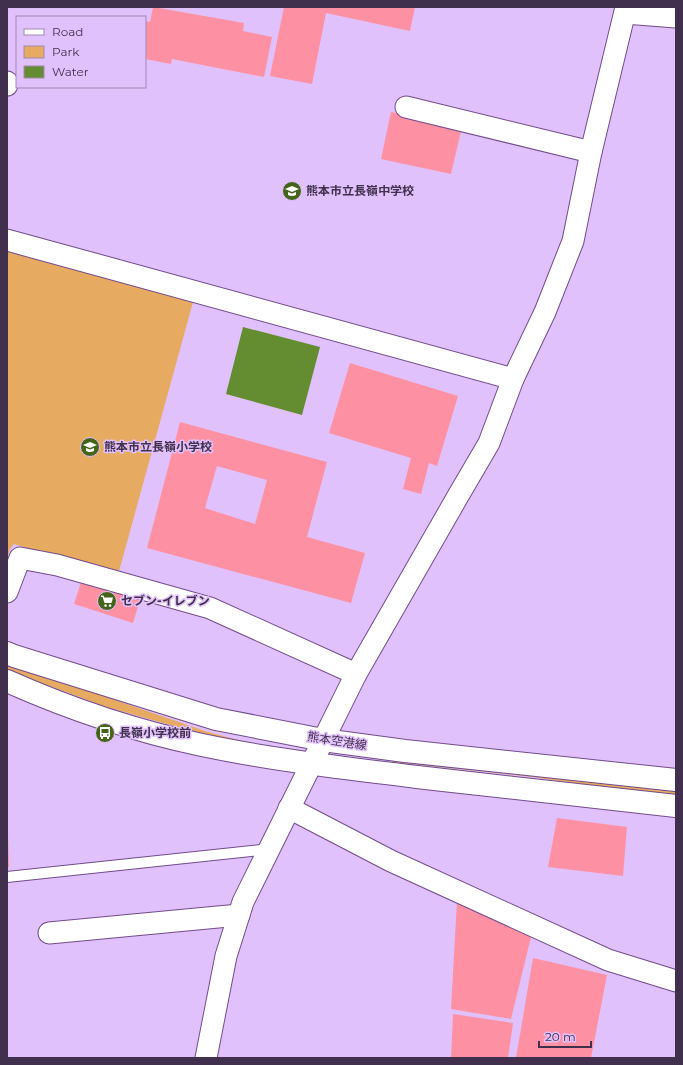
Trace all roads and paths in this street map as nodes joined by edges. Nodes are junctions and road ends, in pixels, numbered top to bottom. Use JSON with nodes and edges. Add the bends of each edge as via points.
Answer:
{"nodes":[{"id":1,"x":626,"y":10,"type":"edge"},
{"id":2,"x":676,"y":17,"type":"edge"},
{"id":3,"x":406,"y":107,"type":"dead end"},
{"id":4,"x":591,"y":152,"type":"junction"},
{"id":5,"x":7,"y":240,"type":"edge"},
{"id":6,"x":513,"y":379,"type":"junction"},
{"id":7,"x":7,"y":592,"type":"edge"},
{"id":8,"x":7,"y":653,"type":"edge"},
{"id":9,"x":356,"y":674,"type":"junction"},
{"id":10,"x":7,"y":681,"type":"edge"},
{"id":11,"x":323,"y":740,"type":"junction"},
{"id":12,"x":311,"y":764,"type":"junction"},
{"id":13,"x":676,"y":780,"type":"edge"},
{"id":14,"x":676,"y":806,"type":"edge"},
{"id":15,"x":290,"y":808,"type":"junction"},
{"id":16,"x":270,"y":849,"type":"junction"},
{"id":17,"x":7,"y":877,"type":"edge"},
{"id":18,"x":239,"y":915,"type":"junction"},
{"id":19,"x":48,"y":933,"type":"dead end"},
{"id":20,"x":676,"y":981,"type":"edge"},
{"id":21,"x":206,"y":1058,"type":"edge"}],
"edges":[{"from":1,"to":2,"type":"street"},
{"from":1,"to":4,"type":"street"},
{"from":3,"to":4,"type":"street"},
{"from":4,"to":6,"type":"street","via":[[573,241],[545,312]]},
{"from":5,"to":6,"type":"street"},
{"from":6,"to":9,"type":"street","via":[[489,443]]},
{"from":7,"to":9,"type":"street","via":[[20,558],[57,565],[210,608]]},
{"from":8,"to":11,"type":"main road","name":"熊本空港線","via":[[216,719]]},
{"from":9,"to":11,"type":"street"},
{"from":10,"to":12,"type":"main road","name":"熊本空港線","via":[[50,700],[132,728],[202,745]]},
{"from":11,"to":12,"type":"street"},
{"from":11,"to":13,"type":"main road","name":"熊本空港線"},
{"from":12,"to":14,"type":"main road","name":"熊本空港線"},
{"from":12,"to":15,"type":"street"},
{"from":15,"to":16,"type":"street"},
{"from":15,"to":20,"type":"street","via":[[391,861],[601,956]]},
{"from":16,"to":17,"type":"lane"},
{"from":16,"to":18,"type":"street"},
{"from":18,"to":19,"type":"street"},
{"from":18,"to":21,"type":"street","via":[[226,956]]}]}
